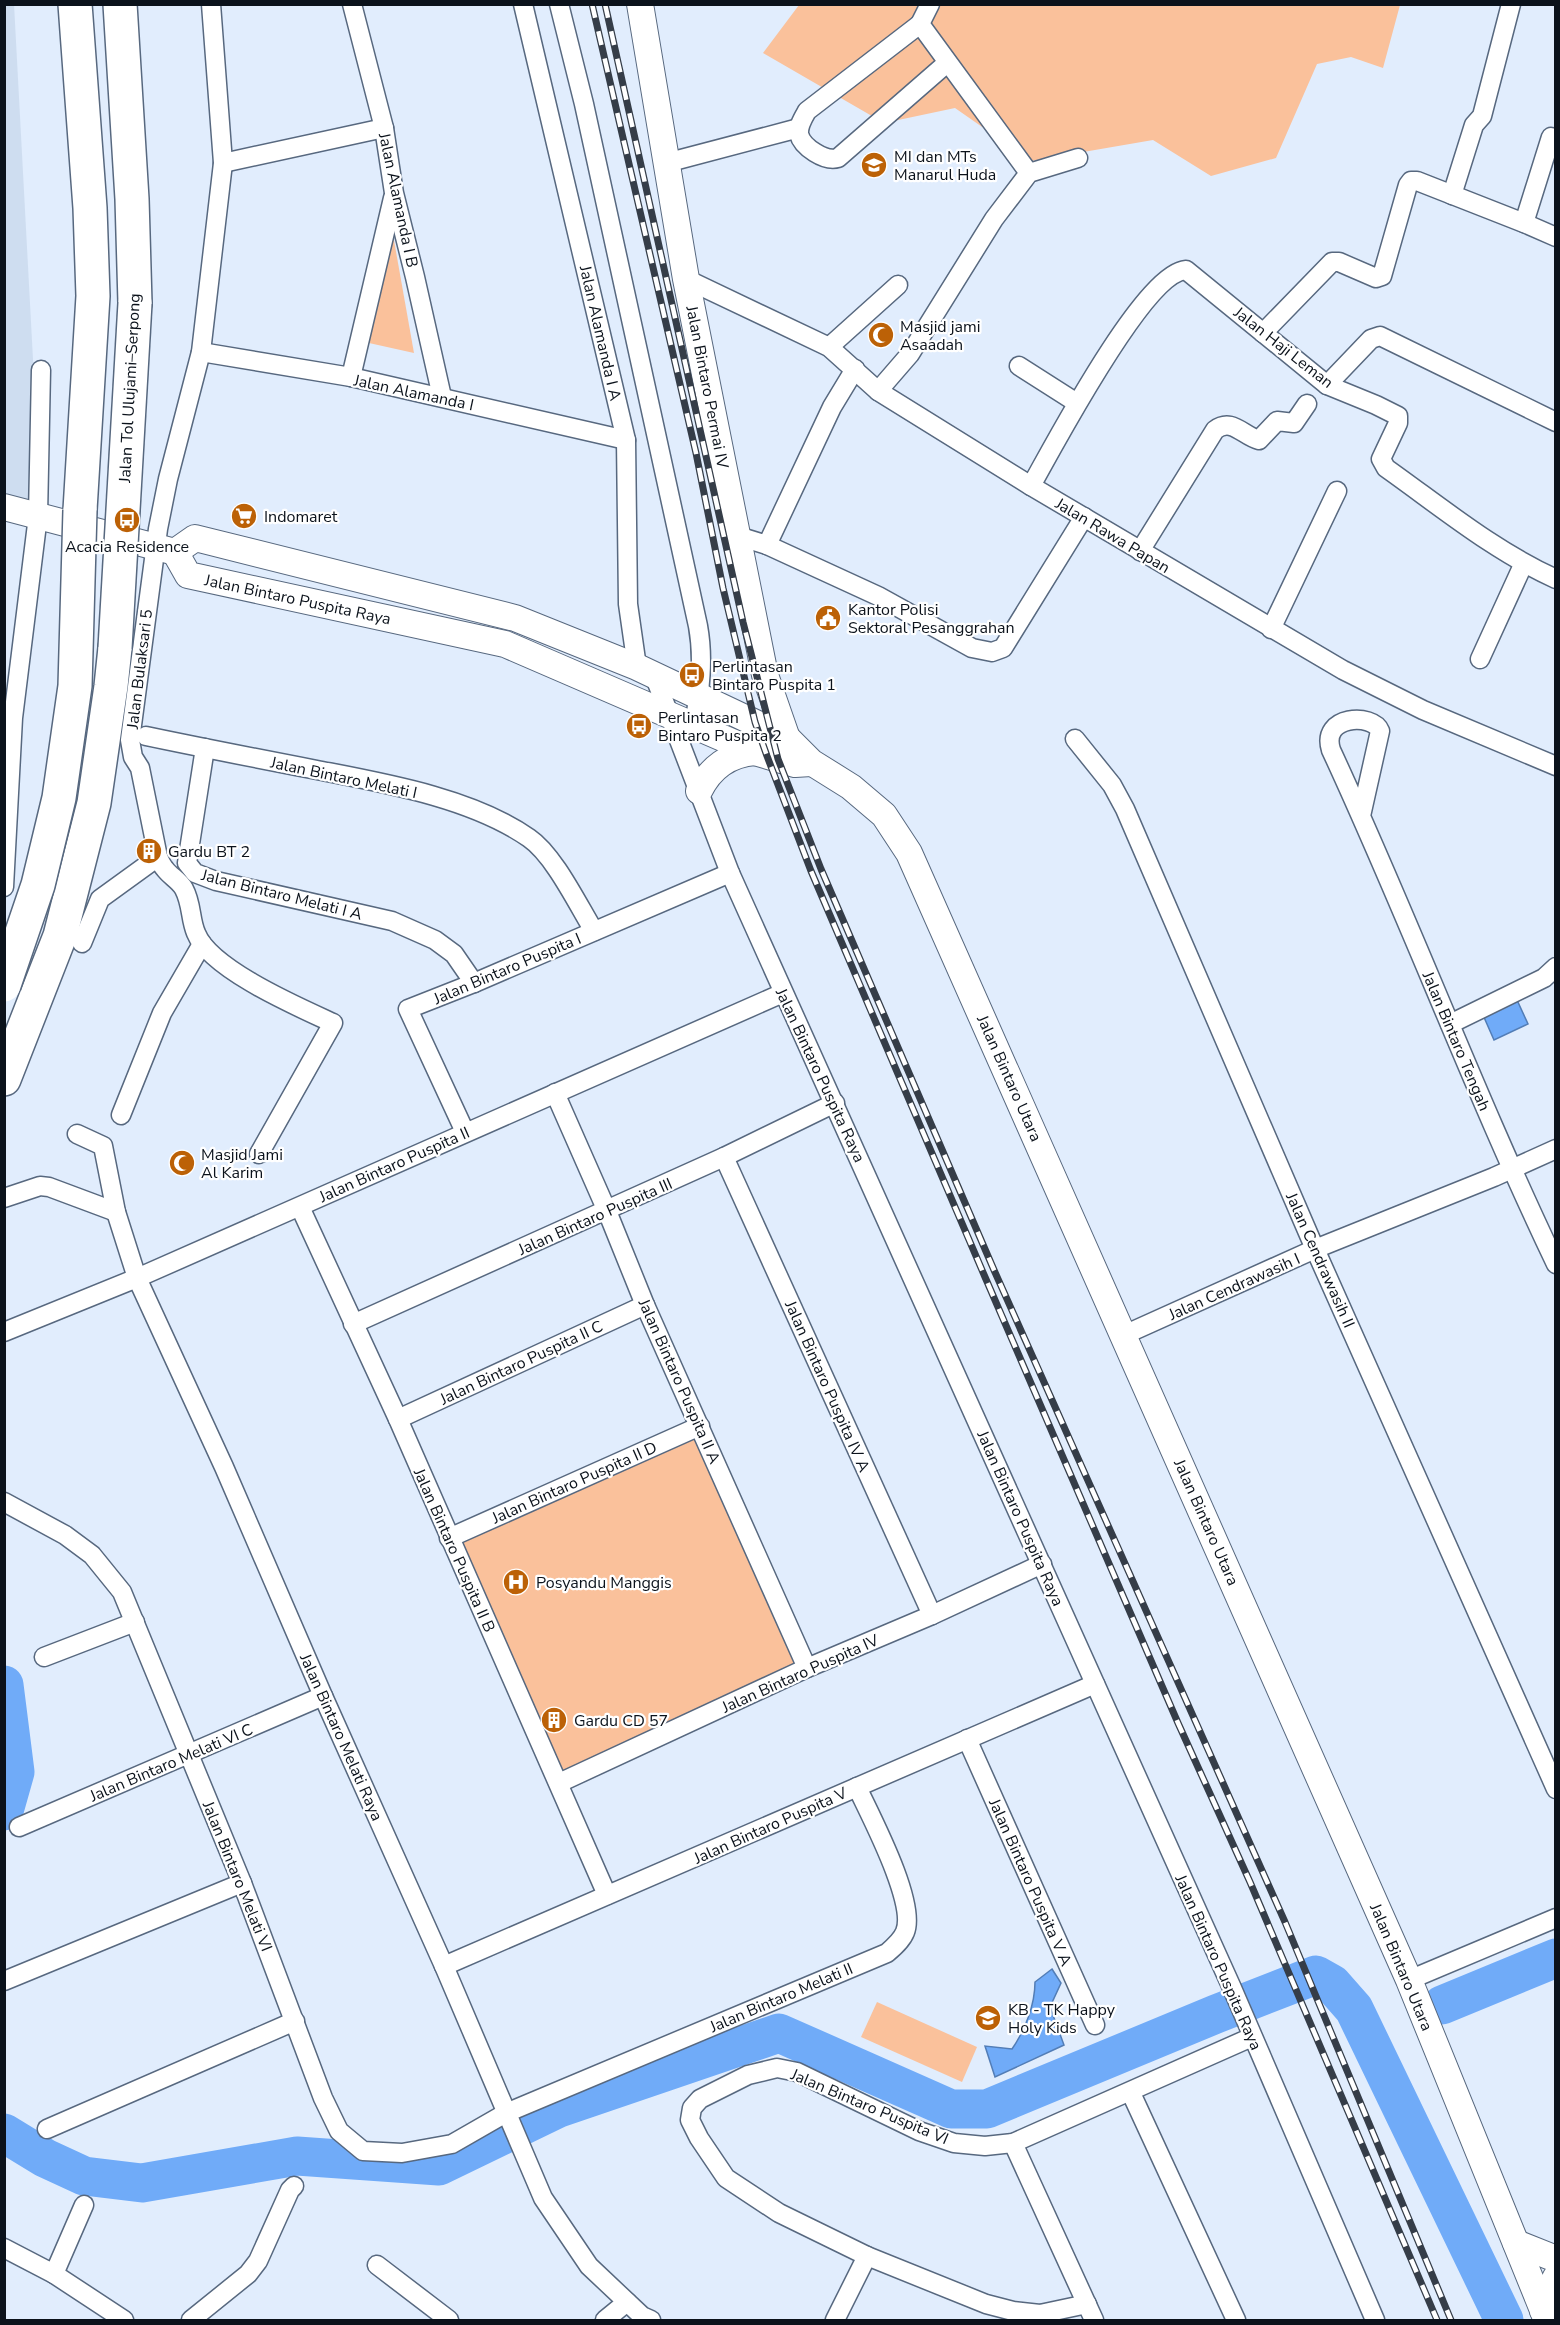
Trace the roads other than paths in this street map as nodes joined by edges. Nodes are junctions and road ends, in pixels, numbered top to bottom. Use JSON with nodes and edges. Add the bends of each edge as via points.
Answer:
{"nodes":[{"id":1,"x":75,"y":4,"type":"edge"},
{"id":2,"x":120,"y":4,"type":"edge"},
{"id":3,"x":210,"y":4,"type":"edge"},
{"id":4,"x":352,"y":4,"type":"edge"},
{"id":5,"x":523,"y":4,"type":"edge"},
{"id":6,"x":559,"y":4,"type":"edge"},
{"id":7,"x":640,"y":4,"type":"edge"},
{"id":8,"x":1511,"y":4,"type":"edge"},
{"id":9,"x":934,"y":5,"type":"edge"},
{"id":10,"x":920,"y":24,"type":"junction"},
{"id":11,"x":947,"y":63,"type":"junction"},
{"id":12,"x":384,"y":128,"type":"junction"},
{"id":13,"x":799,"y":128,"type":"junction"},
{"id":14,"x":1551,"y":137,"type":"dead end"},
{"id":15,"x":1078,"y":158,"type":"dead end"},
{"id":16,"x":223,"y":163,"type":"junction"},
{"id":17,"x":666,"y":163,"type":"junction"},
{"id":18,"x":1029,"y":173,"type":"junction"},
{"id":19,"x":394,"y":193,"type":"junction"},
{"id":20,"x":1452,"y":195,"type":"junction"},
{"id":21,"x":1524,"y":223,"type":"junction"},
{"id":22,"x":1556,"y":237,"type":"edge"},
{"id":23,"x":686,"y":279,"type":"junction"},
{"id":24,"x":898,"y":285,"type":"dead end"},
{"id":25,"x":1263,"y":333,"type":"junction"},
{"id":26,"x":829,"y":346,"type":"junction"},
{"id":27,"x":201,"y":352,"type":"junction"},
{"id":28,"x":1019,"y":366,"type":"dead end"},
{"id":29,"x":855,"y":369,"type":"junction"},
{"id":30,"x":41,"y":370,"type":"dead end"},
{"id":31,"x":351,"y":377,"type":"junction"},
{"id":32,"x":1327,"y":385,"type":"junction"},
{"id":33,"x":878,"y":392,"type":"junction"},
{"id":34,"x":442,"y":397,"type":"junction"},
{"id":35,"x":1077,"y":403,"type":"junction"},
{"id":36,"x":1307,"y":404,"type":"dead end"},
{"id":37,"x":1556,"y":422,"type":"edge"},
{"id":38,"x":626,"y":440,"type":"junction"},
{"id":39,"x":1030,"y":486,"type":"junction"},
{"id":40,"x":1337,"y":491,"type":"dead end"},
{"id":41,"x":4,"y":507,"type":"edge"},
{"id":42,"x":38,"y":516,"type":"junction"},
{"id":43,"x":1084,"y":517,"type":"junction"},
{"id":44,"x":738,"y":536,"type":"junction"},
{"id":45,"x":767,"y":545,"type":"junction"},
{"id":46,"x":165,"y":550,"type":"junction"},
{"id":47,"x":1140,"y":551,"type":"junction"},
{"id":48,"x":1523,"y":564,"type":"junction"},
{"id":49,"x":1556,"y":579,"type":"edge"},
{"id":50,"x":1271,"y":629,"type":"junction"},
{"id":51,"x":1480,"y":659,"type":"dead end"},
{"id":52,"x":645,"y":671,"type":"junction"},
{"id":53,"x":699,"y":697,"type":"junction"},
{"id":54,"x":670,"y":715,"type":"junction"},
{"id":55,"x":694,"y":724,"type":"junction"},
{"id":56,"x":146,"y":736,"type":"dead end"},
{"id":57,"x":788,"y":739,"type":"junction"},
{"id":58,"x":1075,"y":739,"type":"dead end"},
{"id":59,"x":205,"y":748,"type":"junction"},
{"id":60,"x":750,"y":750,"type":"junction"},
{"id":61,"x":803,"y":763,"type":"junction"},
{"id":62,"x":1556,"y":766,"type":"edge"},
{"id":63,"x":698,"y":788,"type":"junction"},
{"id":64,"x":1361,"y":816,"type":"junction"},
{"id":65,"x":158,"y":857,"type":"junction"},
{"id":66,"x":730,"y":873,"type":"junction"},
{"id":67,"x":4,"y":887,"type":"edge"},
{"id":68,"x":594,"y":932,"type":"junction"},
{"id":69,"x":82,"y":943,"type":"dead end"},
{"id":70,"x":202,"y":944,"type":"junction"},
{"id":71,"x":1556,"y":967,"type":"edge"},
{"id":72,"x":474,"y":983,"type":"junction"},
{"id":73,"x":4,"y":985,"type":"edge"},
{"id":74,"x":783,"y":993,"type":"junction"},
{"id":75,"x":1450,"y":1024,"type":"junction"},
{"id":76,"x":4,"y":1079,"type":"edge"},
{"id":77,"x":555,"y":1093,"type":"junction"},
{"id":78,"x":835,"y":1103,"type":"junction"},
{"id":79,"x":121,"y":1115,"type":"dead end"},
{"id":80,"x":465,"y":1132,"type":"junction"},
{"id":81,"x":77,"y":1134,"type":"dead end"},
{"id":82,"x":1556,"y":1149,"type":"edge"},
{"id":83,"x":259,"y":1154,"type":"dead end"},
{"id":84,"x":724,"y":1157,"type":"junction"},
{"id":85,"x":1510,"y":1169,"type":"junction"},
{"id":86,"x":4,"y":1198,"type":"edge"},
{"id":87,"x":300,"y":1207,"type":"junction"},
{"id":88,"x":607,"y":1211,"type":"junction"},
{"id":89,"x":116,"y":1212,"type":"junction"},
{"id":90,"x":1315,"y":1249,"type":"junction"},
{"id":91,"x":1556,"y":1264,"type":"edge"},
{"id":92,"x":137,"y":1278,"type":"junction"},
{"id":93,"x":645,"y":1305,"type":"junction"},
{"id":94,"x":353,"y":1324,"type":"junction"},
{"id":95,"x":4,"y":1332,"type":"edge"},
{"id":96,"x":1124,"y":1335,"type":"junction"},
{"id":97,"x":398,"y":1419,"type":"junction"},
{"id":98,"x":700,"y":1426,"type":"junction"},
{"id":99,"x":5,"y":1502,"type":"edge"},
{"id":100,"x":449,"y":1538,"type":"junction"},
{"id":101,"x":1042,"y":1564,"type":"junction"},
{"id":102,"x":932,"y":1615,"type":"junction"},
{"id":103,"x":135,"y":1622,"type":"junction"},
{"id":104,"x":44,"y":1658,"type":"dead end"},
{"id":105,"x":807,"y":1668,"type":"junction"},
{"id":106,"x":1095,"y":1684,"type":"junction"},
{"id":107,"x":323,"y":1696,"type":"junction"},
{"id":108,"x":967,"y":1739,"type":"junction"},
{"id":109,"x":188,"y":1755,"type":"junction"},
{"id":110,"x":558,"y":1783,"type":"junction"},
{"id":111,"x":857,"y":1787,"type":"junction"},
{"id":112,"x":1556,"y":1789,"type":"edge"},
{"id":113,"x":19,"y":1827,"type":"dead end"},
{"id":114,"x":242,"y":1883,"type":"junction"},
{"id":115,"x":607,"y":1896,"type":"junction"},
{"id":116,"x":1556,"y":1918,"type":"edge"},
{"id":117,"x":444,"y":1966,"type":"junction"},
{"id":118,"x":1409,"y":1980,"type":"junction"},
{"id":119,"x":4,"y":1981,"type":"edge"},
{"id":120,"x":295,"y":2021,"type":"junction"},
{"id":121,"x":1095,"y":2025,"type":"dead end"},
{"id":122,"x":1248,"y":2029,"type":"junction"},
{"id":123,"x":1131,"y":2092,"type":"junction"},
{"id":124,"x":508,"y":2118,"type":"junction"},
{"id":125,"x":47,"y":2129,"type":"dead end"},
{"id":126,"x":1013,"y":2143,"type":"junction"},
{"id":127,"x":294,"y":2186,"type":"dead end"},
{"id":128,"x":84,"y":2205,"type":"dead end"},
{"id":129,"x":1515,"y":2243,"type":"junction"},
{"id":130,"x":4,"y":2248,"type":"edge"},
{"id":131,"x":867,"y":2256,"type":"junction"},
{"id":132,"x":1556,"y":2259,"type":"edge"},
{"id":133,"x":377,"y":2265,"type":"dead end"},
{"id":134,"x":54,"y":2274,"type":"junction"},
{"id":135,"x":1556,"y":2277,"type":"edge"},
{"id":136,"x":627,"y":2302,"type":"junction"},
{"id":137,"x":1091,"y":2312,"type":"edge"},
{"id":138,"x":1545,"y":2316,"type":"edge"},
{"id":139,"x":124,"y":2320,"type":"edge"},
{"id":140,"x":191,"y":2320,"type":"edge"},
{"id":141,"x":449,"y":2320,"type":"edge"},
{"id":142,"x":605,"y":2320,"type":"edge"},
{"id":143,"x":651,"y":2320,"type":"edge"},
{"id":144,"x":835,"y":2320,"type":"edge"},
{"id":145,"x":1236,"y":2320,"type":"edge"},
{"id":146,"x":1375,"y":2320,"type":"edge"}],
"edges":[{"from":1,"to":73,"type":"highway","bridge":true,"via":[[93,296],[80,510],[75,686],[56,809],[38,885]]},
{"from":2,"to":76,"type":"highway","name":"Jalan Tol Ulujami–Serpong","bridge":true,"via":[[135,303],[111,687],[94,803],[60,936]]},
{"from":3,"to":16,"type":"street"},
{"from":4,"to":12,"type":"street","name":"Jalan Alamanda I B"},
{"from":5,"to":38,"type":"street","name":"Jalan Alamanda I A"},
{"from":6,"to":53,"type":"street","via":[[698,626]]},
{"from":7,"to":17,"type":"main road","name":"Jalan Bintaro Permai IV"},
{"from":8,"to":20,"type":"street","via":[[1482,116],[1474,125]]},
{"from":9,"to":10,"type":"street"},
{"from":10,"to":11,"type":"street"},
{"from":10,"to":13,"type":"street","via":[[817,102],[807,111]]},
{"from":11,"to":13,"type":"street","via":[[838,158],[825,158],[806,145],[799,136]]},
{"from":11,"to":18,"type":"street"},
{"from":12,"to":16,"type":"street"},
{"from":12,"to":19,"type":"street","name":"Jalan Alamanda I B"},
{"from":13,"to":17,"type":"street"},
{"from":14,"to":21,"type":"street"},
{"from":15,"to":18,"type":"street"},
{"from":16,"to":27,"type":"street"},
{"from":17,"to":23,"type":"main road","name":"Jalan Bintaro Permai IV"},
{"from":18,"to":33,"type":"street","via":[[994,219],[910,354]]},
{"from":19,"to":31,"type":"street"},
{"from":19,"to":34,"type":"street","name":"Jalan Alamanda I B"},
{"from":20,"to":21,"type":"street"},
{"from":20,"to":25,"type":"street","via":[[1411,181],[1382,276],[1376,278],[1332,262]]},
{"from":21,"to":22,"type":"street"},
{"from":23,"to":26,"type":"street","name":"Jalan Rawa Papan"},
{"from":23,"to":44,"type":"main road","name":"Jalan Bintaro Permai IV"},
{"from":24,"to":26,"type":"street"},
{"from":25,"to":32,"type":"street","name":"Jalan Haji Leman"},
{"from":25,"to":35,"type":"street","name":"Jalan Haji Leman","via":[[1190,272],[1180,271],[1142,303]]},
{"from":26,"to":29,"type":"street","name":"Jalan Rawa Papan"},
{"from":27,"to":31,"type":"street","name":"Jalan Alamanda I"},
{"from":27,"to":46,"type":"street","via":[[168,479]]},
{"from":28,"to":35,"type":"street"},
{"from":29,"to":33,"type":"street","name":"Jalan Rawa Papan"},
{"from":29,"to":45,"type":"street","via":[[832,407]]},
{"from":30,"to":42,"type":"street"},
{"from":31,"to":34,"type":"street","name":"Jalan Alamanda I"},
{"from":32,"to":37,"type":"street","via":[[1371,339],[1380,336]]},
{"from":32,"to":48,"type":"street","name":"Jalan Haji Leman","via":[[1398,416],[1381,459],[1386,468]]},
{"from":33,"to":39,"type":"street","name":"Jalan Rawa Papan"},
{"from":34,"to":38,"type":"street","name":"Jalan Alamanda I"},
{"from":35,"to":39,"type":"street","name":"Jalan Haji Leman"},
{"from":36,"to":47,"type":"street","via":[[1294,423],[1277,420],[1259,440],[1231,425],[1215,430]]},
{"from":38,"to":52,"type":"street","name":"Jalan Alamanda I A","via":[[628,604]]},
{"from":39,"to":43,"type":"street","name":"Jalan Rawa Papan"},
{"from":40,"to":50,"type":"street"},
{"from":41,"to":42,"type":"main road"},
{"from":42,"to":46,"type":"main road"},
{"from":42,"to":67,"type":"street","via":[[14,718]]},
{"from":43,"to":45,"type":"street","via":[[1003,648],[992,652],[972,648],[878,596]]},
{"from":43,"to":47,"type":"street","name":"Jalan Rawa Papan"},
{"from":44,"to":45,"type":"street"},
{"from":44,"to":57,"type":"main road","name":"Jalan Bintaro Permai IV","via":[[765,675]]},
{"from":46,"to":52,"type":"main road","name":"Jalan Bintaro Puspita Raya","via":[[195,538],[493,611]]},
{"from":46,"to":54,"type":"main road","name":"Jalan Bintaro Puspita Raya","via":[[188,575],[505,644]]},
{"from":46,"to":65,"type":"street","name":"Jalan Bulaksari 5","via":[[130,740],[140,768]]},
{"from":47,"to":50,"type":"street","name":"Jalan Rawa Papan"},
{"from":48,"to":49,"type":"street","name":"Jalan Haji Leman"},
{"from":48,"to":51,"type":"street"},
{"from":50,"to":62,"type":"street","name":"Jalan Rawa Papan","via":[[1423,710]]},
{"from":52,"to":53,"type":"main road","name":"Jalan Bintaro Puspita Raya"},
{"from":52,"to":54,"type":"street","name":"Jalan Bintaro Puspita Raya"},
{"from":53,"to":55,"type":"street"},
{"from":53,"to":57,"type":"main road","name":"Jalan Bintaro Puspita Raya"},
{"from":54,"to":55,"type":"main road","name":"Jalan Bintaro Puspita Raya"},
{"from":54,"to":63,"type":"street","name":"Jalan Bintaro Puspita Raya"},
{"from":55,"to":60,"type":"main road","name":"Jalan Bintaro Puspita Raya"},
{"from":56,"to":59,"type":"street","name":"Jalan Bintaro Melati I"},
{"from":57,"to":61,"type":"main road","name":"Jalan Bintaro Permai IV"},
{"from":58,"to":90,"type":"street","name":"Jalan Cendrawasih II","via":[[1112,785],[1125,809]]},
{"from":59,"to":68,"type":"street","name":"Jalan Bintaro Melati I","via":[[392,785],[467,807],[502,822],[531,839],[558,870]]},
{"from":59,"to":72,"type":"street","name":"Jalan Bintaro Melati I A","via":[[187,863],[195,873],[392,921],[435,940],[454,954]]},
{"from":60,"to":61,"type":"main road","name":"Jalan Bintaro Puspita Raya"},
{"from":60,"to":63,"type":"main road","via":[[724,761]]},
{"from":61,"to":96,"type":"main road","name":"Jalan Bintaro Utara","via":[[851,787],[884,815],[909,853]]},
{"from":63,"to":66,"type":"street","name":"Jalan Bintaro Puspita Raya"},
{"from":64,"to":64,"type":"street","name":"Jalan Bintaro Tengah","via":[[1380,731],[1373,723],[1348,721],[1331,729],[1328,741]]},
{"from":64,"to":75,"type":"street","name":"Jalan Bintaro Tengah"},
{"from":65,"to":69,"type":"street","via":[[99,899]]},
{"from":65,"to":70,"type":"street","name":"Jalan Bulaksari 5","via":[[164,869],[183,886]]},
{"from":66,"to":68,"type":"street","name":"Jalan Bintaro Puspita I"},
{"from":66,"to":74,"type":"street","name":"Jalan Bintaro Puspita Raya"},
{"from":68,"to":72,"type":"street","name":"Jalan Bintaro Puspita I"},
{"from":70,"to":79,"type":"street","via":[[162,1013]]},
{"from":70,"to":83,"type":"street","name":"Jalan Bulaksari 5","via":[[268,993],[333,1023]]},
{"from":71,"to":75,"type":"street","via":[[1544,978]]},
{"from":72,"to":80,"type":"street","name":"Jalan Bintaro Puspita I","via":[[408,1009]]},
{"from":74,"to":77,"type":"street","name":"Jalan Bintaro Puspita II"},
{"from":74,"to":78,"type":"street","name":"Jalan Bintaro Puspita Raya"},
{"from":75,"to":85,"type":"street","name":"Jalan Bintaro Tengah"},
{"from":77,"to":80,"type":"street","name":"Jalan Bintaro Puspita II"},
{"from":77,"to":88,"type":"street","name":"Jalan Bintaro Puspita II A"},
{"from":78,"to":84,"type":"street","name":"Jalan Bintaro Puspita III"},
{"from":78,"to":101,"type":"street","name":"Jalan Bintaro Puspita Raya"},
{"from":80,"to":87,"type":"street","name":"Jalan Bintaro Puspita II"},
{"from":81,"to":89,"type":"street","name":"Jalan Bintaro Melati Raya","via":[[103,1146]]},
{"from":82,"to":85,"type":"street","name":"Jalan Cendrawasih I"},
{"from":84,"to":88,"type":"street","name":"Jalan Bintaro Puspita III"},
{"from":84,"to":102,"type":"street","name":"Jalan Bintaro Puspita IV A"},
{"from":85,"to":90,"type":"street","name":"Jalan Cendrawasih I"},
{"from":85,"to":91,"type":"street","name":"Jalan Bintaro Tengah"},
{"from":86,"to":89,"type":"street","via":[[40,1186],[49,1187]]},
{"from":87,"to":92,"type":"street","name":"Jalan Bintaro Puspita II"},
{"from":87,"to":94,"type":"street","name":"Jalan Bintaro Puspita II B"},
{"from":88,"to":93,"type":"street","name":"Jalan Bintaro Puspita II A"},
{"from":88,"to":94,"type":"street","name":"Jalan Bintaro Puspita III"},
{"from":89,"to":92,"type":"street","name":"Jalan Bintaro Melati Raya"},
{"from":90,"to":96,"type":"street","name":"Jalan Cendrawasih I"},
{"from":90,"to":112,"type":"street","name":"Jalan Cendrawasih II"},
{"from":92,"to":95,"type":"street","name":"Jalan Bintaro Puspita II"},
{"from":92,"to":107,"type":"street","name":"Jalan Bintaro Melati Raya"},
{"from":93,"to":97,"type":"street","name":"Jalan Bintaro Puspita II C"},
{"from":93,"to":98,"type":"street","name":"Jalan Bintaro Puspita II A"},
{"from":94,"to":97,"type":"street","name":"Jalan Bintaro Puspita II B"},
{"from":96,"to":118,"type":"main road","name":"Jalan Bintaro Utara"},
{"from":97,"to":100,"type":"street","name":"Jalan Bintaro Puspita II B"},
{"from":98,"to":100,"type":"street","name":"Jalan Bintaro Puspita II D"},
{"from":98,"to":105,"type":"street","name":"Jalan Bintaro Puspita II A"},
{"from":99,"to":103,"type":"street","name":"Jalan Bintaro Melati VI","via":[[65,1535],[92,1555],[122,1592]]},
{"from":100,"to":110,"type":"street","name":"Jalan Bintaro Puspita II B"},
{"from":101,"to":102,"type":"street","name":"Jalan Bintaro Puspita IV"},
{"from":101,"to":106,"type":"street","name":"Jalan Bintaro Puspita Raya"},
{"from":102,"to":105,"type":"street","name":"Jalan Bintaro Puspita IV"},
{"from":103,"to":104,"type":"street"},
{"from":103,"to":109,"type":"street","name":"Jalan Bintaro Melati VI"},
{"from":105,"to":110,"type":"street","name":"Jalan Bintaro Puspita IV"},
{"from":106,"to":108,"type":"street","name":"Jalan Bintaro Puspita V"},
{"from":106,"to":122,"type":"street","name":"Jalan Bintaro Puspita Raya"},
{"from":107,"to":109,"type":"street","name":"Jalan Bintaro Melati VI C"},
{"from":107,"to":117,"type":"street","name":"Jalan Bintaro Melati Raya"},
{"from":108,"to":111,"type":"street","name":"Jalan Bintaro Puspita V"},
{"from":108,"to":121,"type":"street","name":"Jalan Bintaro Puspita V A"},
{"from":109,"to":113,"type":"street","name":"Jalan Bintaro Melati VI C"},
{"from":109,"to":114,"type":"street","name":"Jalan Bintaro Melati VI"},
{"from":110,"to":115,"type":"street","name":"Jalan Bintaro Puspita II B"},
{"from":111,"to":115,"type":"street","name":"Jalan Bintaro Puspita V"},
{"from":111,"to":124,"type":"street","name":"Jalan Bintaro Melati II","via":[[892,1863],[904,1900],[906,1931],[898,1943],[887,1953]]},
{"from":114,"to":119,"type":"street"},
{"from":114,"to":120,"type":"street","name":"Jalan Bintaro Melati VI"},
{"from":115,"to":117,"type":"street","name":"Jalan Bintaro Puspita V"},
{"from":116,"to":118,"type":"street"},
{"from":117,"to":124,"type":"street","name":"Jalan Bintaro Melati Raya"},
{"from":118,"to":129,"type":"main road","name":"Jalan Bintaro Utara"},
{"from":120,"to":124,"type":"street","name":"Jalan Bintaro Melati VI","via":[[339,2132],[363,2151],[402,2153],[452,2144]]},
{"from":120,"to":125,"type":"street"},
{"from":122,"to":123,"type":"street","name":"Jalan Bintaro Puspita VI"},
{"from":122,"to":146,"type":"street","name":"Jalan Bintaro Puspita Raya"},
{"from":123,"to":126,"type":"street","name":"Jalan Bintaro Puspita VI"},
{"from":123,"to":145,"type":"street"},
{"from":124,"to":136,"type":"street","name":"Jalan Bintaro Melati Raya","via":[[543,2198],[589,2266]]},
{"from":126,"to":131,"type":"street","name":"Jalan Bintaro Puspita VI","via":[[954,2143],[918,2131],[796,2072],[777,2068],[748,2075],[700,2099],[692,2108],[690,2120],[726,2178],[778,2213]]},
{"from":126,"to":137,"type":"street"},
{"from":127,"to":140,"type":"street","via":[[258,2261],[248,2274]]},
{"from":128,"to":134,"type":"street"},
{"from":129,"to":132,"type":"main road"},
{"from":129,"to":138,"type":"main road","name":"Jalan Bintaro Utara"},
{"from":130,"to":134,"type":"street"},
{"from":131,"to":137,"type":"street","via":[[975,2300],[1013,2311]]},
{"from":131,"to":144,"type":"street"},
{"from":133,"to":141,"type":"street"},
{"from":134,"to":139,"type":"street"},
{"from":135,"to":138,"type":"main road","via":[[1546,2296]]},
{"from":136,"to":142,"type":"street"},
{"from":136,"to":143,"type":"street","name":"Jalan Bintaro Melati Raya"}]}
